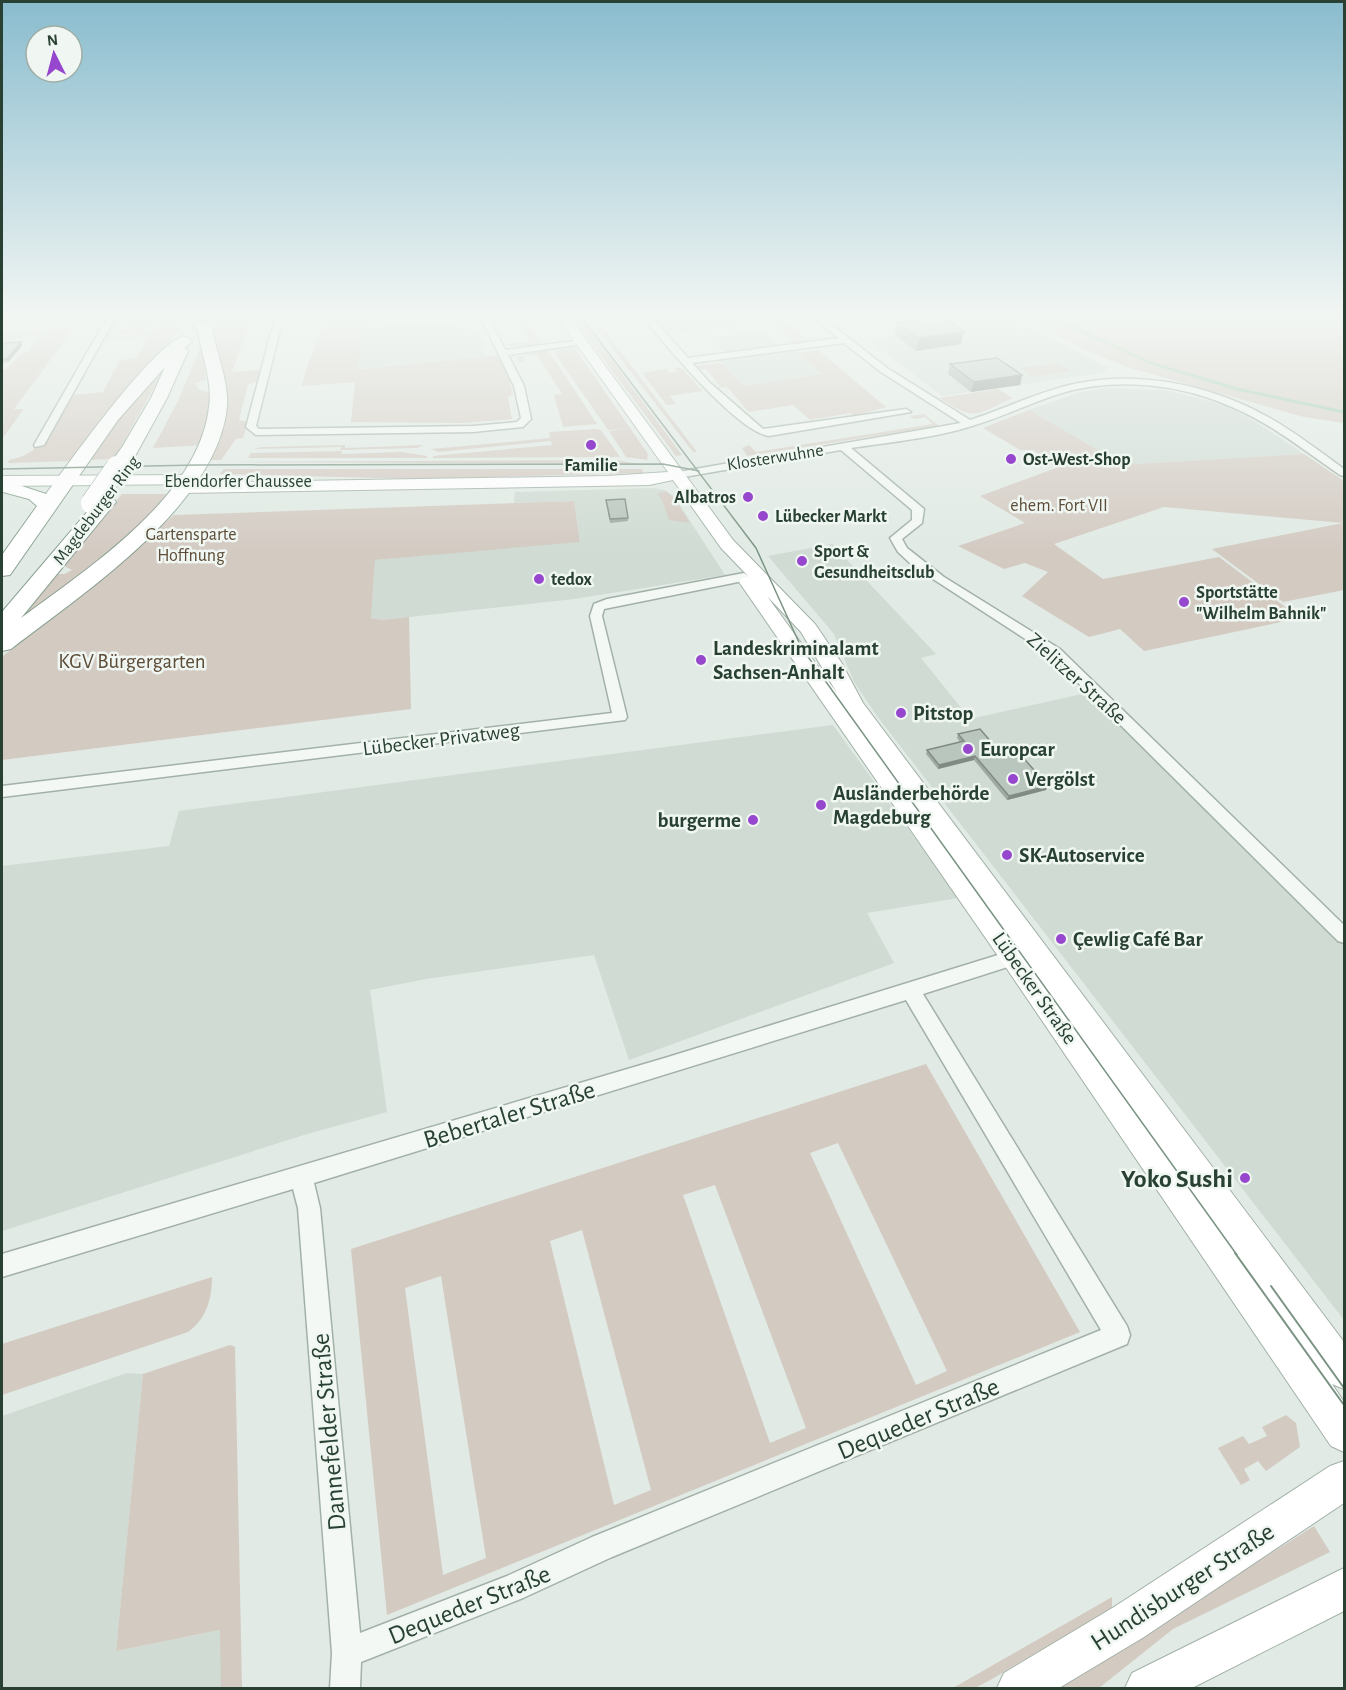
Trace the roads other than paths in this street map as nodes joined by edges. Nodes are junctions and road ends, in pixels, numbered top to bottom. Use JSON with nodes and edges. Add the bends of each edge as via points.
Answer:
{"nodes":[{"id":1,"x":66,"y":397,"type":"edge"},
{"id":2,"x":129,"y":397,"type":"edge"},
{"id":3,"x":160,"y":397,"type":"edge"},
{"id":4,"x":171,"y":397,"type":"edge"},
{"id":5,"x":217,"y":397,"type":"edge"},
{"id":6,"x":258,"y":397,"type":"edge"},
{"id":7,"x":521,"y":397,"type":"edge"},
{"id":8,"x":622,"y":397,"type":"edge"},
{"id":9,"x":721,"y":397,"type":"edge"},
{"id":10,"x":926,"y":397,"type":"edge"},
{"id":11,"x":1045,"y":397,"type":"edge"},
{"id":12,"x":1213,"y":397,"type":"edge"},
{"id":13,"x":906,"y":412,"type":"dead end"},
{"id":14,"x":969,"y":424,"type":"junction"},
{"id":15,"x":39,"y":445,"type":"dead end"},
{"id":16,"x":842,"y":446,"type":"junction"},
{"id":17,"x":133,"y":453,"type":"junction"},
{"id":18,"x":1344,"y":473,"type":"edge"},
{"id":19,"x":678,"y":475,"type":"junction"},
{"id":20,"x":64,"y":484,"type":"junction"},
{"id":21,"x":187,"y":484,"type":"junction"},
{"id":22,"x":4,"y":486,"type":"edge"},
{"id":23,"x":99,"y":503,"type":"junction"},
{"id":24,"x":49,"y":506,"type":"junction"},
{"id":25,"x":727,"y":544,"type":"junction"},
{"id":26,"x":2,"y":570,"type":"edge"},
{"id":27,"x":744,"y":577,"type":"junction"},
{"id":28,"x":2,"y":610,"type":"edge"},
{"id":29,"x":2,"y":626,"type":"edge"},
{"id":30,"x":2,"y":644,"type":"edge"},
{"id":31,"x":2,"y":792,"type":"edge"},
{"id":32,"x":1344,"y":936,"type":"edge"},
{"id":33,"x":1014,"y":958,"type":"junction"},
{"id":34,"x":910,"y":991,"type":"junction"},
{"id":35,"x":302,"y":1177,"type":"junction"},
{"id":36,"x":2,"y":1266,"type":"edge"},
{"id":37,"x":1344,"y":1371,"type":"edge"},
{"id":38,"x":1344,"y":1433,"type":"edge"},
{"id":39,"x":1344,"y":1480,"type":"edge"},
{"id":40,"x":1344,"y":1589,"type":"edge"},
{"id":41,"x":347,"y":1653,"type":"junction"},
{"id":42,"x":345,"y":1689,"type":"edge"},
{"id":43,"x":1019,"y":1689,"type":"edge"},
{"id":44,"x":1147,"y":1689,"type":"edge"}],
"edges":[{"from":1,"to":15,"type":"street"},
{"from":2,"to":20,"type":"highway"},
{"from":3,"to":17,"type":"highway","name":"Magdeburger Ring"},
{"from":4,"to":17,"type":"highway","name":"Magdeburger Ring"},
{"from":5,"to":21,"type":"highway","via":[[210,439]]},
{"from":6,"to":7,"type":"street","via":[[250,426],[256,432],[517,426],[526,419]]},
{"from":8,"to":19,"type":"main road","name":"Lübecker Straße"},
{"from":9,"to":13,"type":"street","via":[[762,433]]},
{"from":10,"to":14,"type":"street"},
{"from":11,"to":14,"type":"street","name":"Klosterwuhne"},
{"from":12,"to":18,"type":"street","name":"Klosterwuhne","via":[[1248,410]]},
{"from":14,"to":16,"type":"street","name":"Klosterwuhne"},
{"from":16,"to":19,"type":"street","name":"Klosterwuhne"},
{"from":16,"to":32,"type":"street","name":"Zielitzer Straße","via":[[918,509],[918,521],[896,538],[904,553],[928,573],[1055,652]]},
{"from":17,"to":23,"type":"highway","name":"Magdeburger Ring","bridge":true},
{"from":19,"to":21,"type":"main road","name":"Ebendorfer Chaussee","via":[[638,480],[367,485]]},
{"from":19,"to":25,"type":"main road","name":"Lübecker Straße"},
{"from":20,"to":21,"type":"main road","name":"Ebendorfer Chaussee"},
{"from":20,"to":22,"type":"main road","name":"Ebendorfer Chaussee"},
{"from":20,"to":24,"type":"highway"},
{"from":21,"to":30,"type":"highway","via":[[123,548]]},
{"from":22,"to":24,"type":"highway","via":[[36,495]]},
{"from":23,"to":28,"type":"highway","name":"Magdeburger Ring"},
{"from":23,"to":29,"type":"highway","name":"Magdeburger Ring"},
{"from":24,"to":26,"type":"highway"},
{"from":25,"to":27,"type":"main road","name":"Lübecker Straße"},
{"from":25,"to":37,"type":"main road","name":"Lübecker Straße","via":[[808,628],[854,705]]},
{"from":27,"to":31,"type":"street","name":"Lübecker Privatweg","via":[[598,607],[596,616],[620,717]]},
{"from":27,"to":33,"type":"main road","name":"Lübecker Straße"},
{"from":33,"to":34,"type":"street","name":"Bebertaler Straße"},
{"from":33,"to":38,"type":"main road","name":"Lübecker Straße"},
{"from":34,"to":35,"type":"street","name":"Bebertaler Straße"},
{"from":34,"to":41,"type":"street","name":"Dequeder Straße","via":[[1118,1335],[602,1546],[513,1588]]},
{"from":35,"to":36,"type":"street","name":"Bebertaler Straße"},
{"from":35,"to":41,"type":"street","name":"Dannefelder Straße","via":[[309,1208]]},
{"from":39,"to":43,"type":"main road","name":"Hundisburger Straße","via":[[1130,1622]]},
{"from":40,"to":44,"type":"main road"},
{"from":41,"to":42,"type":"street","name":"Dannefelder Straße"}]}
